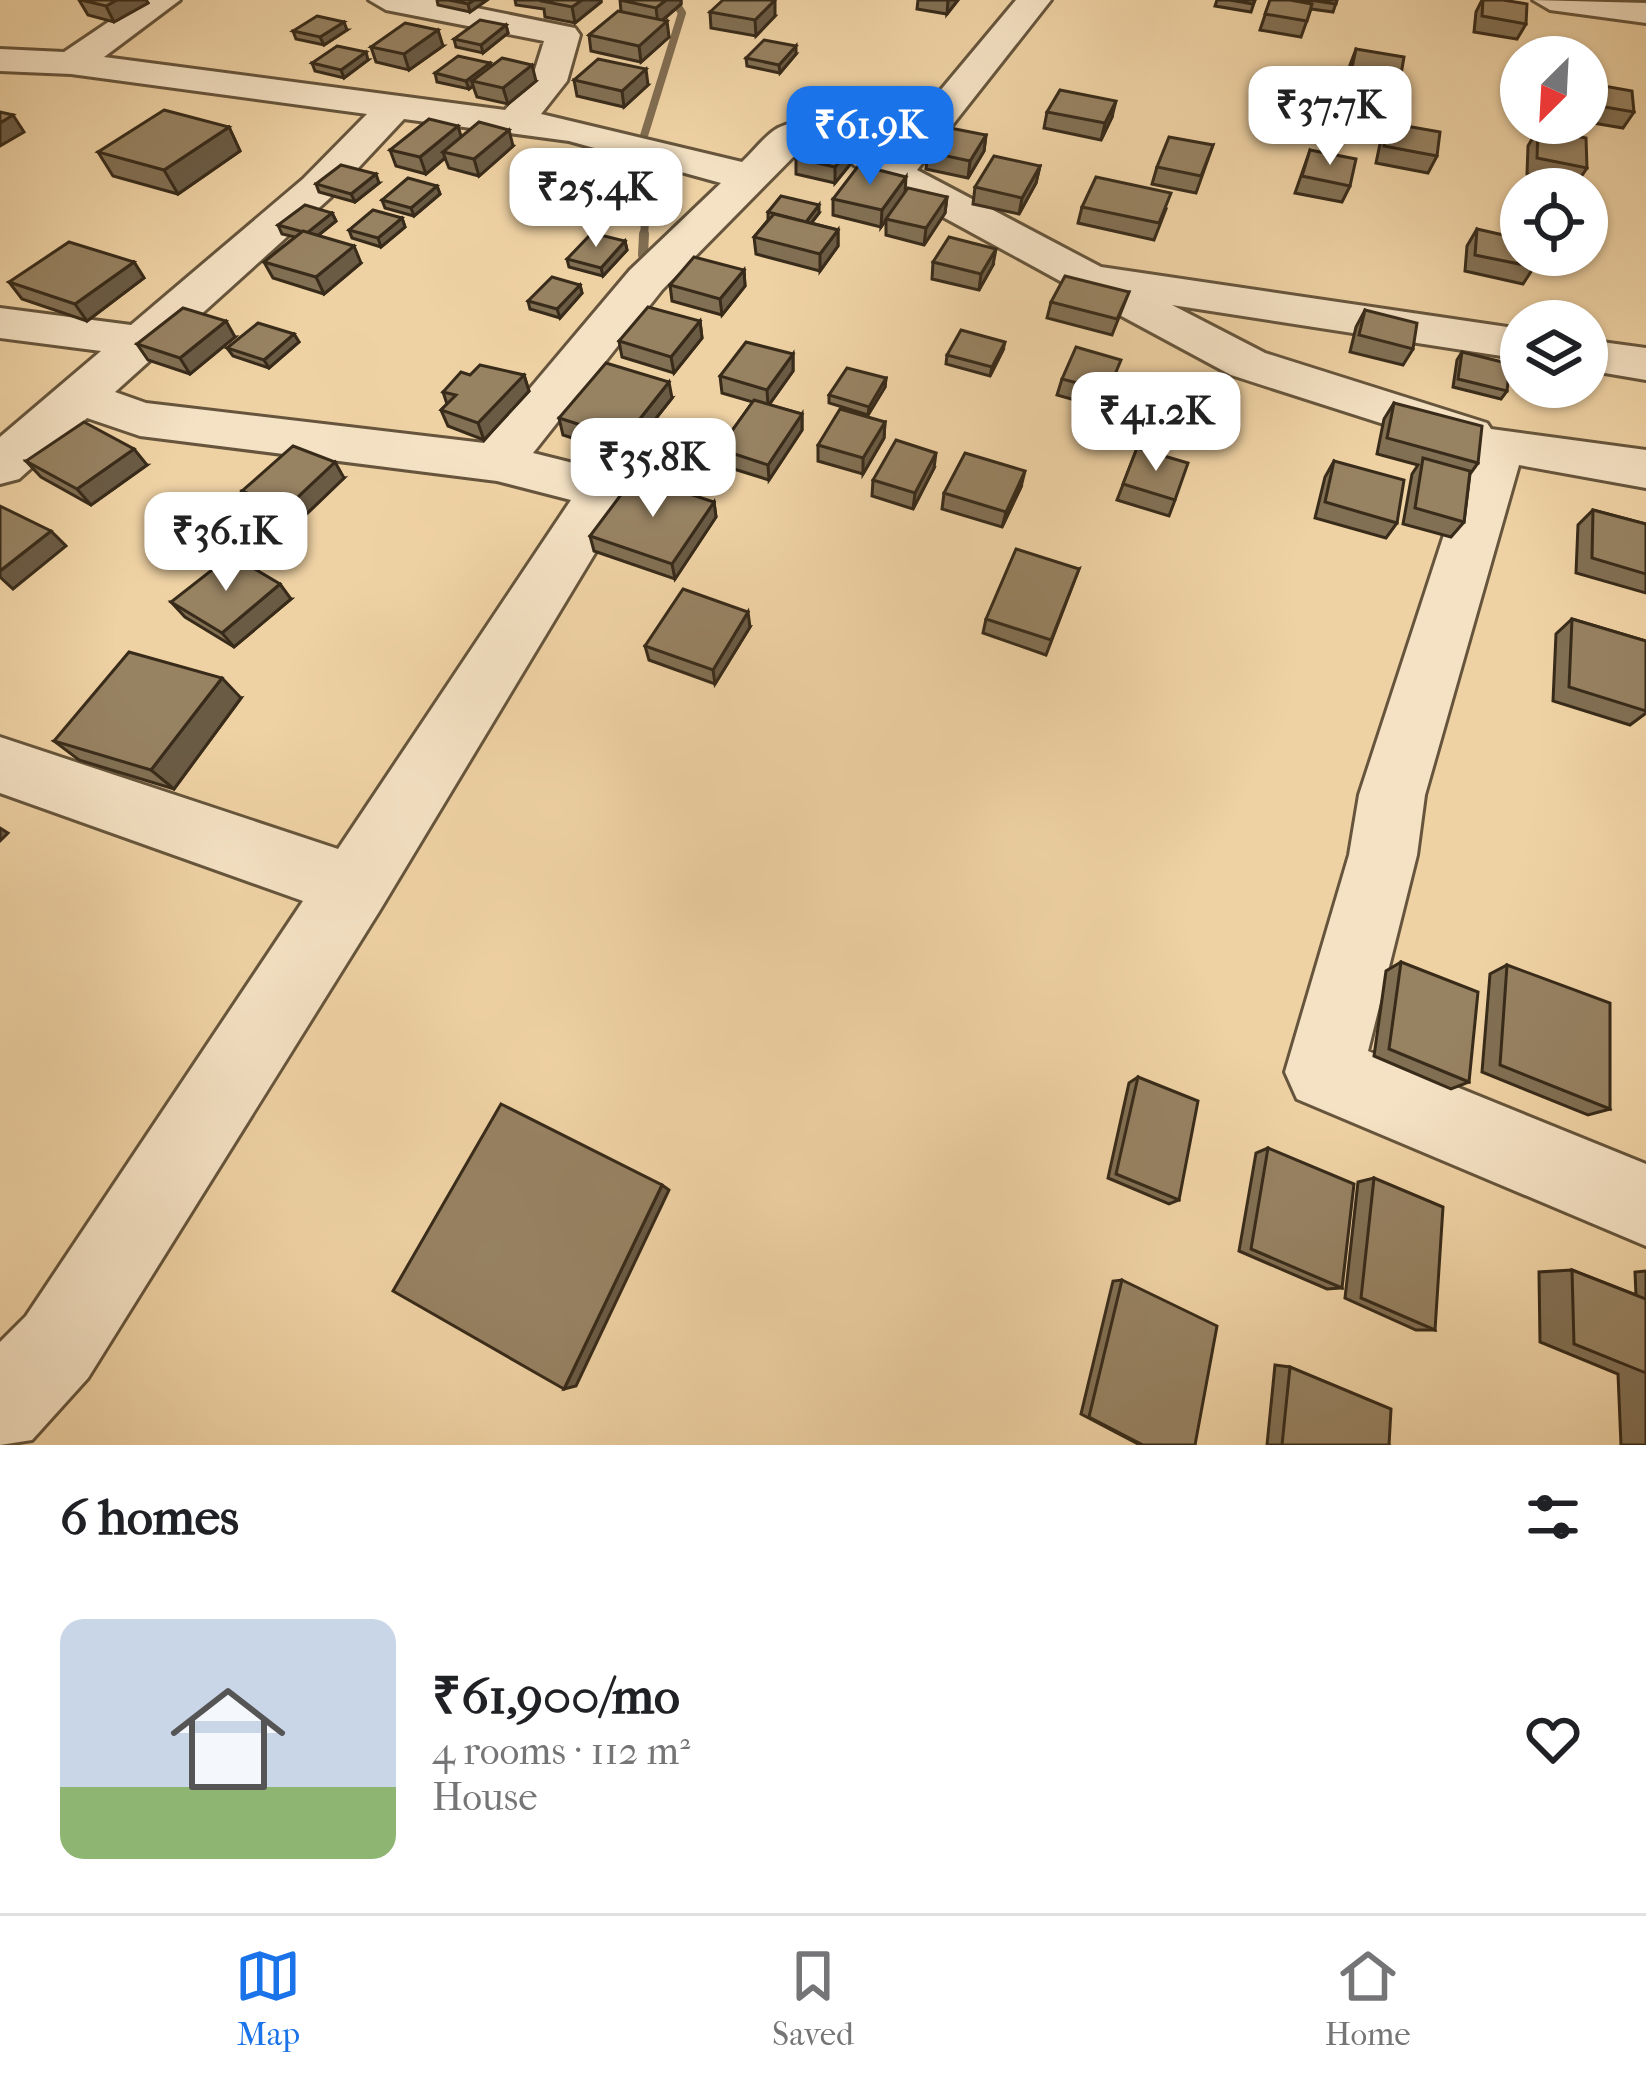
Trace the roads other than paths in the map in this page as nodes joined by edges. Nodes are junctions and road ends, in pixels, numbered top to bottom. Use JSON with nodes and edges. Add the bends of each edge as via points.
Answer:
{"nodes":[{"id":1,"x":163,"y":0,"type":"edge"},
{"id":2,"x":386,"y":0,"type":"edge"},
{"id":3,"x":1034,"y":0,"type":"edge"},
{"id":4,"x":1550,"y":0,"type":"edge"},
{"id":5,"x":1646,"y":13,"type":"edge"},
{"id":6,"x":0,"y":59,"type":"edge"},
{"id":7,"x":71,"y":63,"type":"junction"},
{"id":8,"x":397,"y":104,"type":"junction"},
{"id":9,"x":516,"y":121,"type":"junction"},
{"id":10,"x":893,"y":173,"type":"junction"},
{"id":11,"x":754,"y":176,"type":"junction"},
{"id":12,"x":1089,"y":279,"type":"junction"},
{"id":13,"x":0,"y":323,"type":"edge"},
{"id":14,"x":1500,"y":341,"type":"edge"},
{"id":15,"x":143,"y":342,"type":"junction"},
{"id":16,"x":1608,"y":358,"type":"edge"},
{"id":17,"x":1646,"y":364,"type":"edge"},
{"id":18,"x":80,"y":397,"type":"junction"},
{"id":19,"x":1499,"y":444,"type":"junction"},
{"id":20,"x":497,"y":463,"type":"junction"},
{"id":21,"x":0,"y":466,"type":"edge"},
{"id":22,"x":1646,"y":469,"type":"edge"},
{"id":23,"x":0,"y":765,"type":"edge"},
{"id":24,"x":355,"y":887,"type":"junction"},
{"id":25,"x":1646,"y":1205,"type":"edge"},
{"id":26,"x":0,"y":1408,"type":"edge"}],
"edges":[{"from":1,"to":7,"type":"street"},
{"from":2,"to":9,"type":"street","via":[[563,35],[549,81]]},
{"from":3,"to":10,"type":"street"},
{"from":4,"to":5,"type":"street"},
{"from":6,"to":7,"type":"street"},
{"from":7,"to":8,"type":"street"},
{"from":8,"to":9,"type":"street"},
{"from":8,"to":15,"type":"street","via":[[317,188]]},
{"from":9,"to":11,"type":"street"},
{"from":10,"to":11,"type":"street","via":[[848,141],[811,130],[790,137]]},
{"from":10,"to":12,"type":"street"},
{"from":11,"to":20,"type":"street","via":[[646,280]]},
{"from":12,"to":14,"type":"street"},
{"from":12,"to":19,"type":"street","via":[[1248,364]]},
{"from":13,"to":15,"type":"street"},
{"from":15,"to":18,"type":"street"},
{"from":16,"to":17,"type":"street"},
{"from":18,"to":20,"type":"street","via":[[140,419]]},
{"from":18,"to":21,"type":"street"},
{"from":19,"to":22,"type":"street"},
{"from":19,"to":25,"type":"street","via":[[1392,795],[1324,1072]]},
{"from":20,"to":24,"type":"street","via":[[606,490]]},
{"from":23,"to":24,"type":"street"},
{"from":24,"to":26,"type":"street","via":[[57,1348]]}]}
